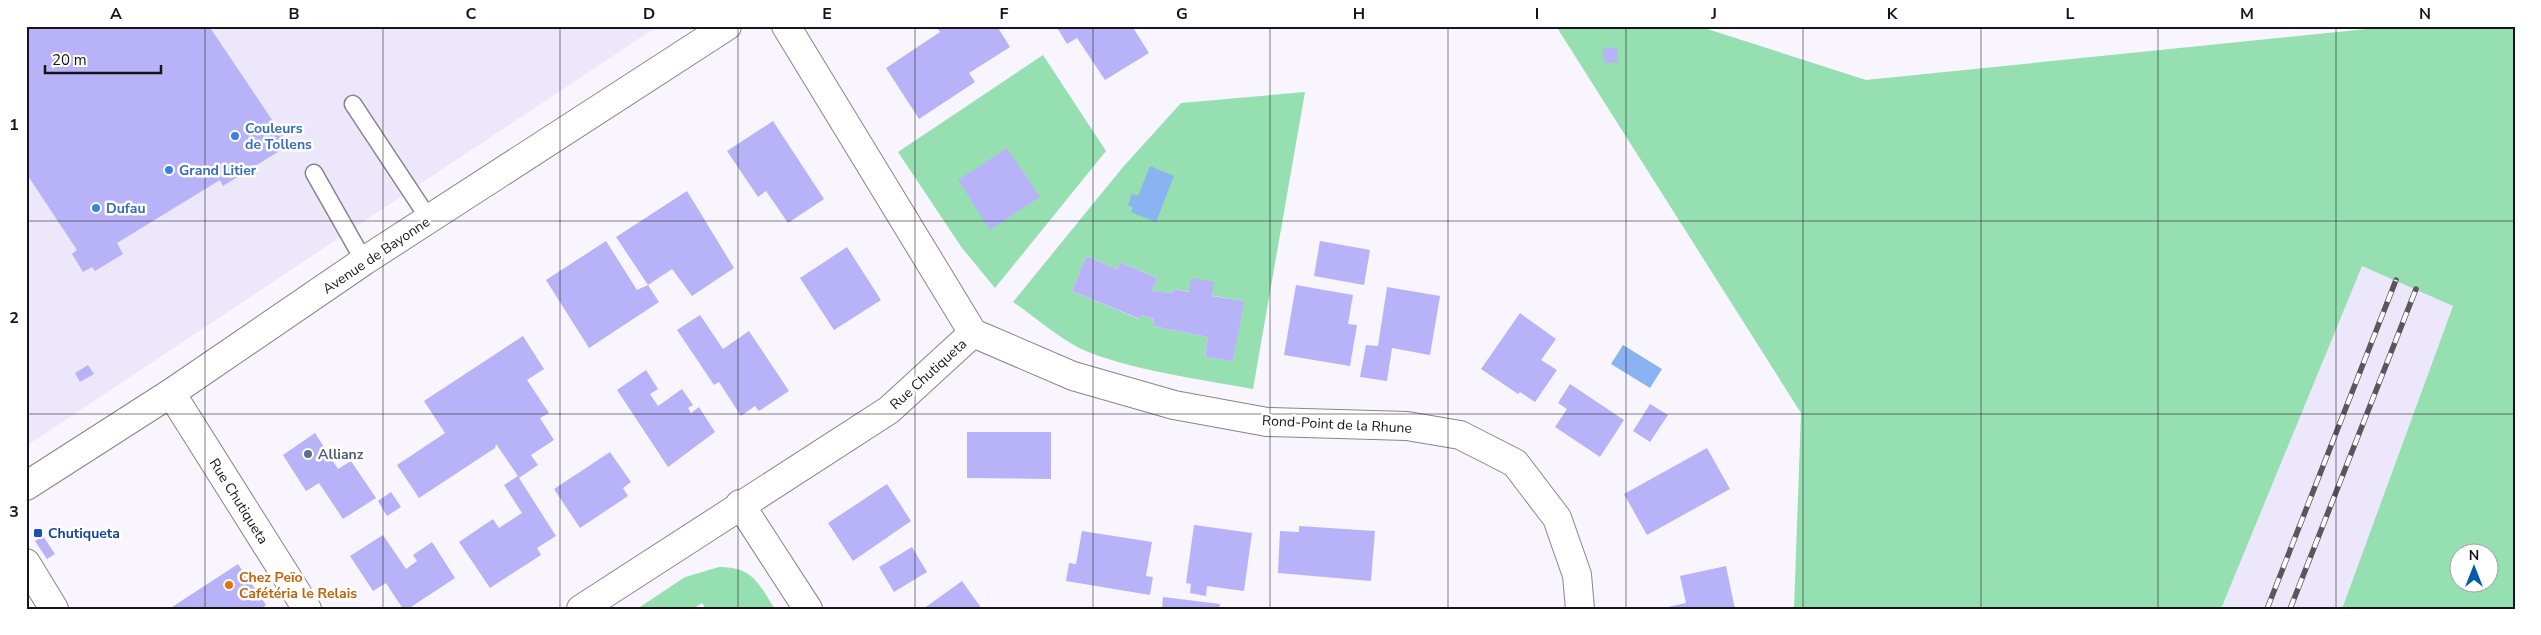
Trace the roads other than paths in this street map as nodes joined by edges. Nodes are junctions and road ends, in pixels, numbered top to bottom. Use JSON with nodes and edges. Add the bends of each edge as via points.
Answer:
{"nodes":[{"id":1,"x":727,"y":26,"type":"edge"},
{"id":2,"x":786,"y":26,"type":"edge"},
{"id":3,"x":353,"y":104,"type":"dead end"},
{"id":4,"x":314,"y":173,"type":"dead end"},
{"id":5,"x":429,"y":219,"type":"junction"},
{"id":6,"x":364,"y":262,"type":"junction"},
{"id":7,"x":973,"y":333,"type":"junction"},
{"id":8,"x":171,"y":393,"type":"junction"},
{"id":9,"x":26,"y":486,"type":"edge"},
{"id":10,"x":740,"y":504,"type":"junction"},
{"id":11,"x":26,"y":563,"type":"edge"},
{"id":12,"x":54,"y":609,"type":"edge"},
{"id":13,"x":307,"y":609,"type":"edge"},
{"id":14,"x":580,"y":609,"type":"edge"},
{"id":15,"x":808,"y":609,"type":"edge"},
{"id":16,"x":1580,"y":609,"type":"edge"}],
"edges":[{"from":1,"to":5,"type":"street","name":"Avenue de Bayonne"},
{"from":2,"to":7,"type":"street","name":"Rue Chutiqueta"},
{"from":3,"to":5,"type":"lane"},
{"from":4,"to":6,"type":"lane"},
{"from":5,"to":6,"type":"street","name":"Avenue de Bayonne"},
{"from":6,"to":8,"type":"street","name":"Avenue de Bayonne"},
{"from":7,"to":10,"type":"street","name":"Rue Chutiqueta","via":[[889,410]]},
{"from":7,"to":16,"type":"street","name":"Rond-Point de la Rhune","via":[[1072,376],[1174,405],[1267,422],[1407,426],[1460,435],[1516,463],[1557,518],[1577,575]]},
{"from":8,"to":9,"type":"street","name":"Avenue de Bayonne"},
{"from":8,"to":13,"type":"street","name":"Rue Chutiqueta"},
{"from":10,"to":14,"type":"street","name":"Rue Chutiqueta"},
{"from":10,"to":15,"type":"street"},
{"from":11,"to":12,"type":"street"}]}
